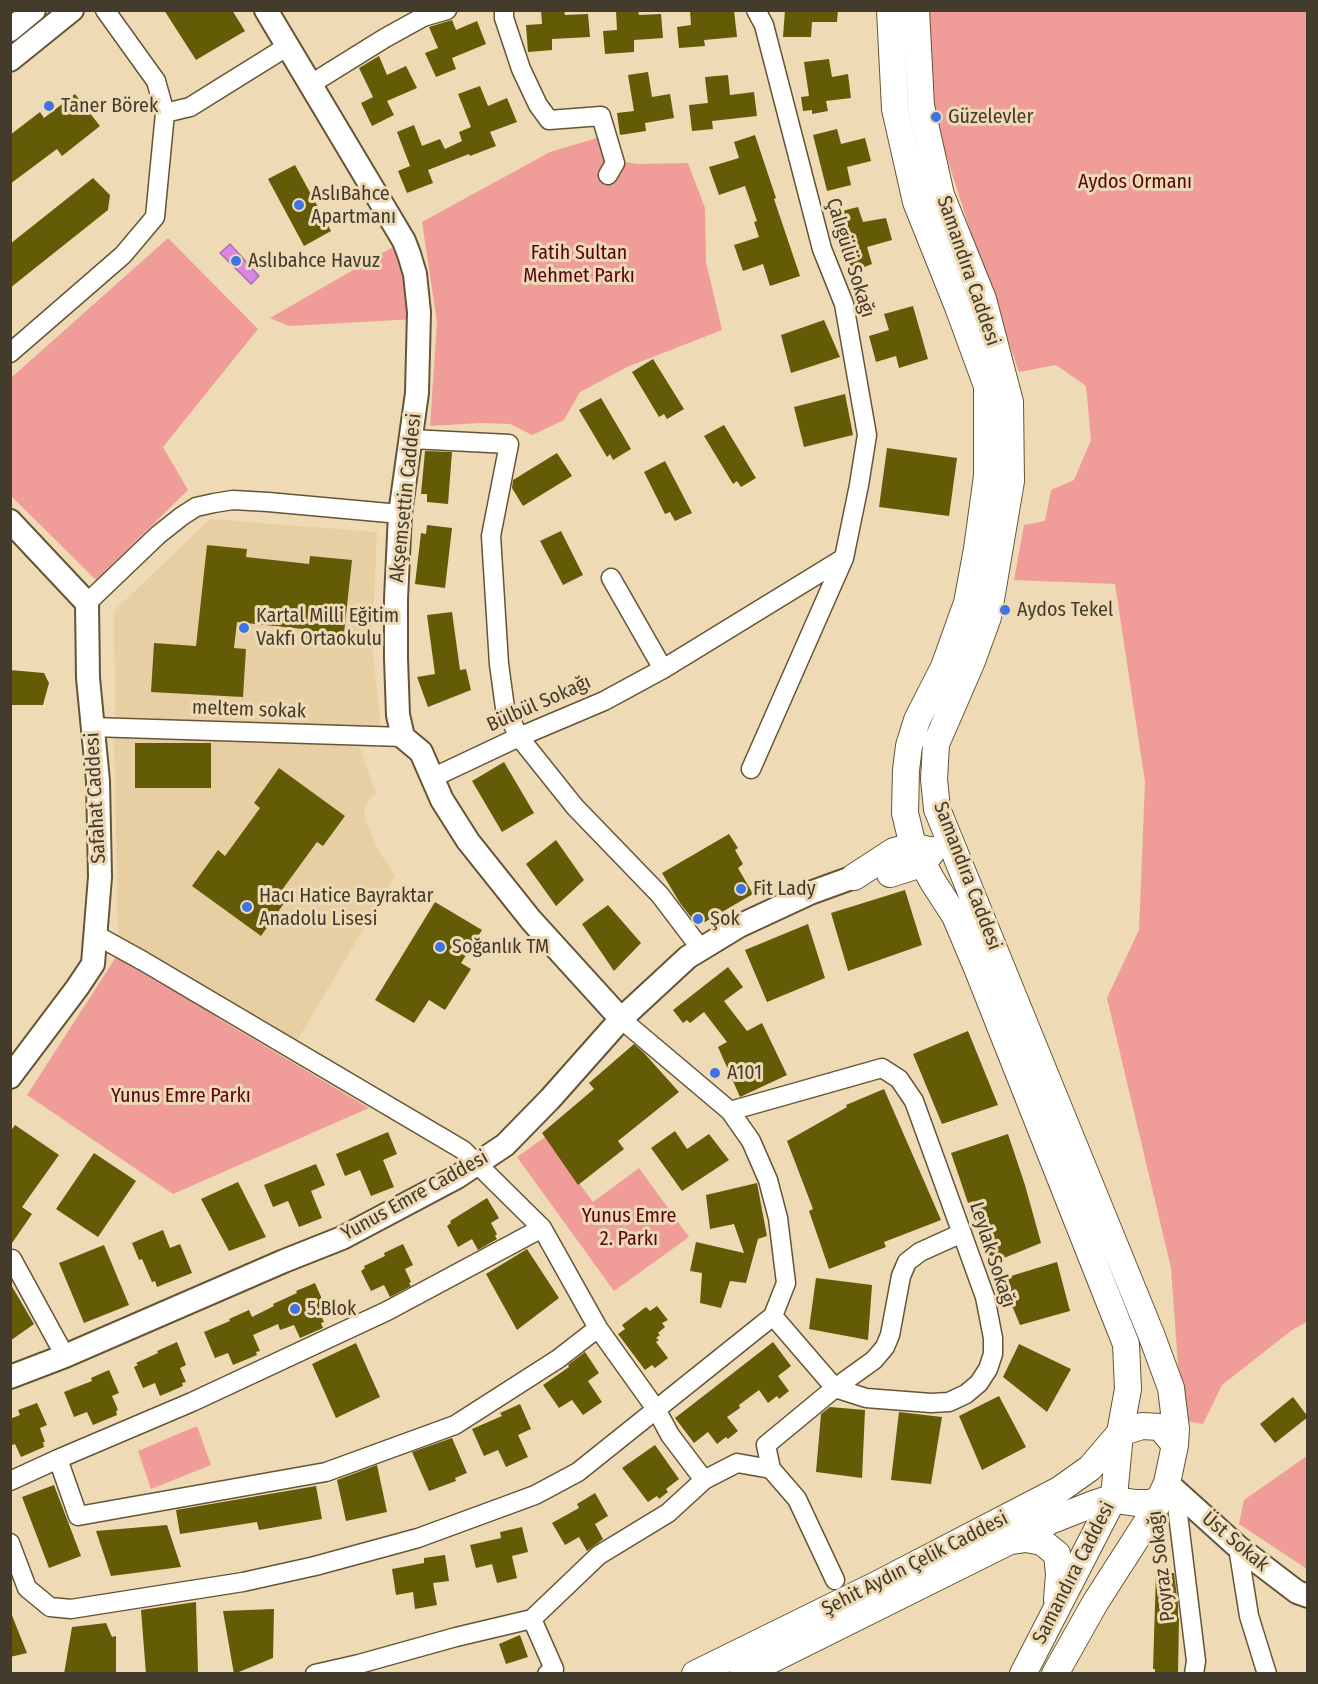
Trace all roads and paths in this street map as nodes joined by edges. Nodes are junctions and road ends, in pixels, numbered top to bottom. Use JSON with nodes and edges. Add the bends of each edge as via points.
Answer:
{"nodes":[{"id":1,"x":34,"y":10,"type":"edge"},
{"id":2,"x":72,"y":10,"type":"edge"},
{"id":3,"x":105,"y":10,"type":"edge"},
{"id":4,"x":266,"y":10,"type":"edge"},
{"id":5,"x":447,"y":10,"type":"edge"},
{"id":6,"x":504,"y":10,"type":"edge"},
{"id":7,"x":756,"y":10,"type":"edge"},
{"id":8,"x":890,"y":10,"type":"edge"},
{"id":9,"x":916,"y":10,"type":"edge"},
{"id":10,"x":10,"y":30,"type":"edge"},
{"id":11,"x":288,"y":46,"type":"junction"},
{"id":12,"x":10,"y":60,"type":"edge"},
{"id":13,"x":311,"y":84,"type":"junction"},
{"id":14,"x":165,"y":113,"type":"junction"},
{"id":15,"x":608,"y":175,"type":"dead end"},
{"id":16,"x":10,"y":353,"type":"edge"},
{"id":17,"x":411,"y":440,"type":"junction"},
{"id":18,"x":400,"y":514,"type":"junction"},
{"id":19,"x":10,"y":521,"type":"edge"},
{"id":20,"x":844,"y":558,"type":"junction"},
{"id":21,"x":610,"y":578,"type":"dead end"},
{"id":22,"x":87,"y":603,"type":"junction"},
{"id":23,"x":663,"y":669,"type":"junction"},
{"id":24,"x":93,"y":727,"type":"junction"},
{"id":25,"x":404,"y":737,"type":"junction"},
{"id":26,"x":519,"y":737,"type":"junction"},
{"id":27,"x":751,"y":769,"type":"dead end"},
{"id":28,"x":432,"y":778,"type":"junction"},
{"id":29,"x":937,"y":809,"type":"junction"},
{"id":30,"x":914,"y":861,"type":"junction"},
{"id":31,"x":854,"y":877,"type":"joint"},
{"id":32,"x":986,"y":928,"type":"junction"},
{"id":33,"x":96,"y":935,"type":"junction"},
{"id":34,"x":701,"y":949,"type":"junction"},
{"id":35,"x":621,"y":1019,"type":"junction"},
{"id":36,"x":10,"y":1077,"type":"edge"},
{"id":37,"x":730,"y":1111,"type":"junction"},
{"id":38,"x":477,"y":1164,"type":"junction"},
{"id":39,"x":542,"y":1228,"type":"junction"},
{"id":40,"x":962,"y":1233,"type":"junction"},
{"id":41,"x":12,"y":1259,"type":"edge"},
{"id":42,"x":772,"y":1316,"type":"junction"},
{"id":43,"x":598,"y":1328,"type":"junction"},
{"id":44,"x":65,"y":1356,"type":"junction"},
{"id":45,"x":10,"y":1377,"type":"edge"},
{"id":46,"x":835,"y":1388,"type":"junction"},
{"id":47,"x":656,"y":1409,"type":"junction"},
{"id":48,"x":1120,"y":1433,"type":"junction"},
{"id":49,"x":1174,"y":1445,"type":"junction"},
{"id":50,"x":58,"y":1459,"type":"junction"},
{"id":51,"x":771,"y":1470,"type":"junction"},
{"id":52,"x":704,"y":1480,"type":"junction"},
{"id":53,"x":10,"y":1481,"type":"edge"},
{"id":54,"x":1167,"y":1491,"type":"junction"},
{"id":55,"x":1114,"y":1497,"type":"junction"},
{"id":56,"x":1010,"y":1541,"type":"junction"},
{"id":57,"x":10,"y":1543,"type":"edge"},
{"id":58,"x":1238,"y":1547,"type":"junction"},
{"id":59,"x":835,"y":1580,"type":"dead end"},
{"id":60,"x":1308,"y":1596,"type":"edge"},
{"id":61,"x":1057,"y":1609,"type":"junction"},
{"id":62,"x":532,"y":1619,"type":"junction"},
{"id":63,"x":356,"y":1669,"type":"edge"},
{"id":64,"x":315,"y":1674,"type":"edge"},
{"id":65,"x":547,"y":1674,"type":"edge"},
{"id":66,"x":695,"y":1674,"type":"edge"},
{"id":67,"x":743,"y":1674,"type":"edge"},
{"id":68,"x":1023,"y":1674,"type":"edge"},
{"id":69,"x":1055,"y":1674,"type":"edge"},
{"id":70,"x":1194,"y":1674,"type":"edge"},
{"id":71,"x":1267,"y":1674,"type":"edge"}],
"edges":[{"from":1,"to":10,"type":"street"},
{"from":2,"to":12,"type":"street"},
{"from":3,"to":14,"type":"street","via":[[156,81]]},
{"from":4,"to":11,"type":"street","name":"Akşemsettin Caddesi"},
{"from":5,"to":13,"type":"street","via":[[423,17]]},
{"from":6,"to":15,"type":"street","via":[[521,69],[549,120],[601,116],[615,163]]},
{"from":7,"to":20,"type":"street","name":"Çalıgülü Sokağı","via":[[764,25],[822,249],[844,304],[867,435]]},
{"from":8,"to":30,"type":"main road","name":"Samandıra Caddesi","via":[[895,109],[916,202],[987,386],[987,476],[967,603],[909,746],[905,813]]},
{"from":9,"to":29,"type":"main road","name":"Samandıra Caddesi","via":[[921,106],[941,195],[983,299],[1010,402],[1011,481],[987,617],[936,744]]},
{"from":11,"to":13,"type":"street","name":"Akşemsettin Caddesi"},
{"from":11,"to":14,"type":"street","via":[[190,107]]},
{"from":13,"to":17,"type":"street","name":"Akşemsettin Caddesi","via":[[404,241],[415,274],[419,328]]},
{"from":14,"to":16,"type":"street","via":[[155,217],[123,255]]},
{"from":17,"to":18,"type":"street","name":"Akşemsettin Caddesi"},
{"from":17,"to":26,"type":"street","via":[[509,444],[491,536],[505,708]]},
{"from":18,"to":22,"type":"street","via":[[233,500],[196,507],[158,536]]},
{"from":18,"to":25,"type":"street","name":"Akşemsettin Caddesi","via":[[396,658],[398,715]]},
{"from":19,"to":22,"type":"street"},
{"from":20,"to":23,"type":"street","name":"Bülbül Sokağı"},
{"from":20,"to":27,"type":"street","name":"Çalıgülü Sokağı"},
{"from":21,"to":23,"type":"street"},
{"from":22,"to":24,"type":"street","name":"Safahat Caddesi"},
{"from":23,"to":26,"type":"street","name":"Bülbül Sokağı","via":[[591,707]]},
{"from":24,"to":25,"type":"street","name":"meltem sokak"},
{"from":24,"to":33,"type":"street","name":"Safahat Caddesi","via":[[100,877]]},
{"from":25,"to":28,"type":"street","via":[[421,752]]},
{"from":26,"to":28,"type":"street","name":"Bülbül Sokağı"},
{"from":26,"to":34,"type":"street","via":[[574,807],[660,895]]},
{"from":28,"to":35,"type":"street","via":[[468,841],[531,920]]},
{"from":29,"to":30,"type":"main road"},
{"from":29,"to":32,"type":"main road","name":"Samandıra Caddesi"},
{"from":30,"to":31,"type":"main road"},
{"from":30,"to":32,"type":"main road","via":[[949,866]]},
{"from":30,"to":48,"type":"main road","name":"Samandıra Caddesi","via":[[955,916],[1126,1344],[1128,1389]]},
{"from":31,"to":34,"type":"street","name":"Yunus Emre Caddesi","via":[[739,926]]},
{"from":32,"to":49,"type":"main road","name":"Samandıra Caddesi","via":[[1171,1388]]},
{"from":33,"to":36,"type":"street","name":"Safahat Caddesi","via":[[93,964]]},
{"from":33,"to":38,"type":"street","via":[[463,1150]]},
{"from":34,"to":35,"type":"street","name":"Yunus Emre Caddesi"},
{"from":35,"to":37,"type":"street"},
{"from":35,"to":38,"type":"street","name":"Yunus Emre Caddesi","via":[[505,1145]]},
{"from":37,"to":40,"type":"street","name":"Leylak Sokağı","via":[[882,1068],[899,1079],[914,1101]]},
{"from":37,"to":42,"type":"street","via":[[751,1140],[778,1218],[786,1283]]},
{"from":38,"to":39,"type":"street"},
{"from":38,"to":44,"type":"street","name":"Yunus Emre Caddesi","via":[[342,1238]]},
{"from":39,"to":43,"type":"street"},
{"from":39,"to":50,"type":"street","via":[[387,1311]]},
{"from":40,"to":46,"type":"street","via":[[907,1262],[885,1347],[874,1360]]},
{"from":40,"to":46,"type":"street","name":"Leylak Sokağı","via":[[985,1298],[993,1338],[993,1354],[979,1383],[949,1402],[931,1403],[866,1398]]},
{"from":41,"to":44,"type":"street"},
{"from":42,"to":46,"type":"street"},
{"from":42,"to":47,"type":"street"},
{"from":43,"to":47,"type":"street"},
{"from":43,"to":50,"type":"street","via":[[558,1359],[455,1425],[326,1472],[78,1516]]},
{"from":44,"to":45,"type":"street","name":"Yunus Emre Caddesi"},
{"from":46,"to":51,"type":"street","via":[[766,1445]]},
{"from":47,"to":52,"type":"street"},
{"from":47,"to":57,"type":"street","via":[[578,1472],[535,1495],[418,1538],[243,1582],[71,1609],[50,1607],[27,1588]]},
{"from":48,"to":49,"type":"main road","via":[[1142,1426],[1160,1427]]},
{"from":48,"to":55,"type":"main road","name":"Samandıra Caddesi"},
{"from":48,"to":66,"type":"main road","name":"Şehit Aydın Çelik Caddesi","via":[[1090,1467],[1059,1490]]},
{"from":49,"to":54,"type":"main road","name":"Samandıra Caddesi"},
{"from":50,"to":53,"type":"street"},
{"from":51,"to":52,"type":"street","via":[[737,1463]]},
{"from":51,"to":59,"type":"street","via":[[797,1499]]},
{"from":52,"to":62,"type":"street","via":[[668,1513],[599,1555]]},
{"from":54,"to":55,"type":"main road","via":[[1149,1503]]},
{"from":54,"to":58,"type":"street","name":"Üst Sokak"},
{"from":54,"to":69,"type":"main road","name":"Samandıra Caddesi"},
{"from":54,"to":70,"type":"street","name":"Poyraz Sokağı","via":[[1196,1661]]},
{"from":55,"to":56,"type":"main road","name":"Şehit Aydın Çelik Caddesi"},
{"from":55,"to":61,"type":"main road","name":"Samandıra Caddesi"},
{"from":56,"to":61,"type":"main road","name":"Şehit Aydın Çelik Caddesi","via":[[1042,1542],[1057,1554]]},
{"from":56,"to":67,"type":"main road","name":"Şehit Aydın Çelik Caddesi"},
{"from":58,"to":60,"type":"street","name":"Üst Sokak","via":[[1297,1592]]},
{"from":58,"to":71,"type":"street","via":[[1249,1616]]},
{"from":61,"to":68,"type":"main road","name":"Samandıra Caddesi"},
{"from":62,"to":63,"type":"street","via":[[456,1637]]},
{"from":62,"to":65,"type":"street","via":[[554,1669]]},
{"from":63,"to":64,"type":"street"}]}
